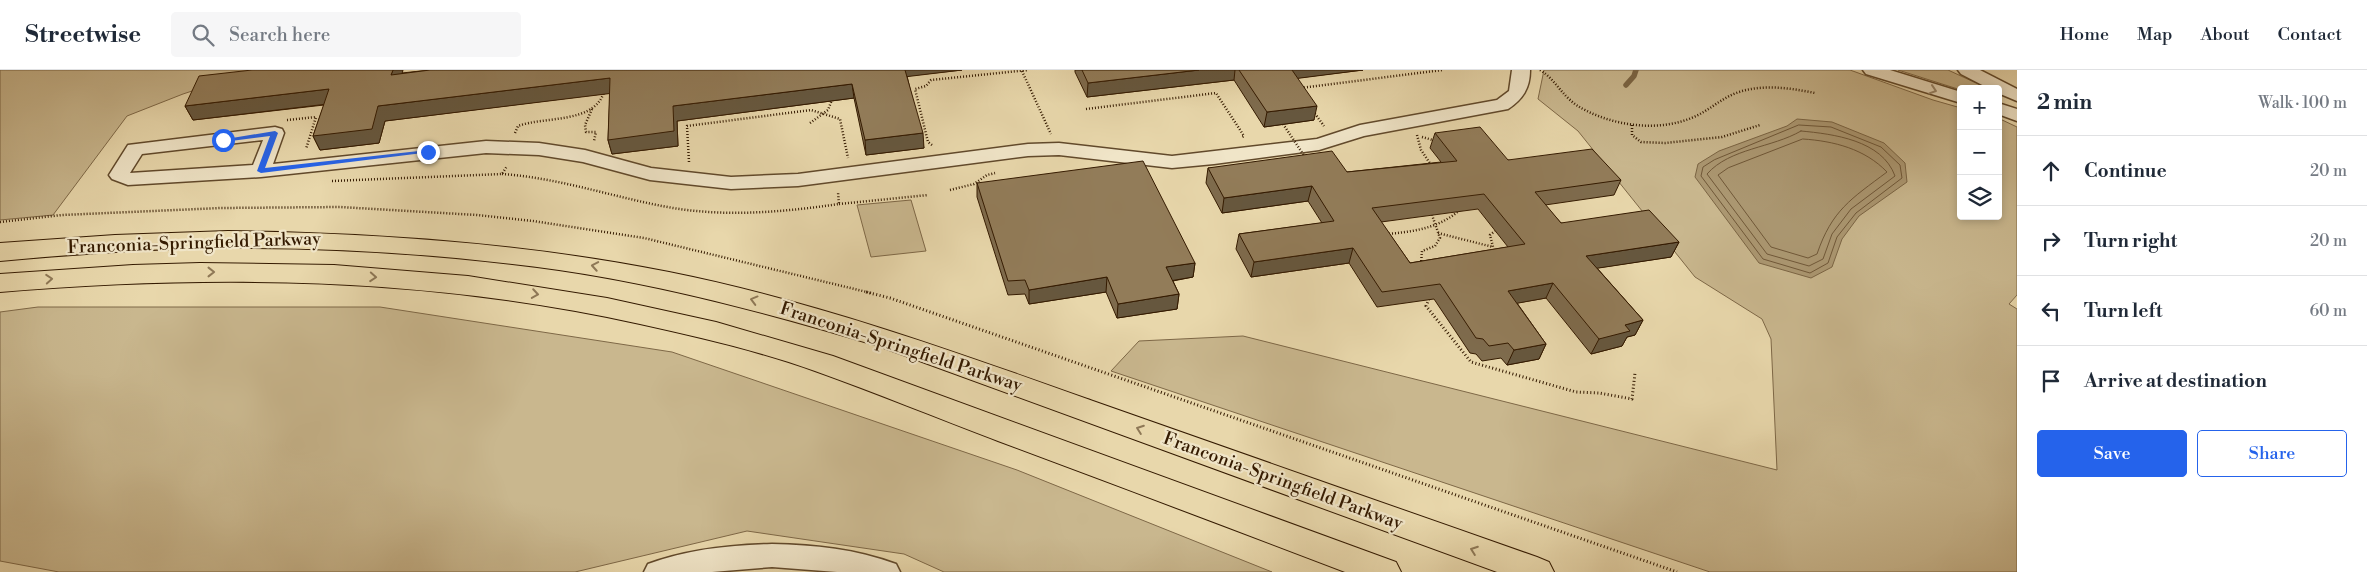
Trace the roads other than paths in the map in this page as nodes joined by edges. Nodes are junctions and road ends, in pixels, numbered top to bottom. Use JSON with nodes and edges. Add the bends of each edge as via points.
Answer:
{"nodes":[{"id":1,"x":1521,"y":70,"type":"edge"},
{"id":2,"x":1872,"y":70,"type":"edge"},
{"id":3,"x":1967,"y":70,"type":"edge"},
{"id":4,"x":2017,"y":96,"type":"edge"},
{"id":5,"x":1957,"y":97,"type":"edge"},
{"id":6,"x":2002,"y":109,"type":"edge"},
{"id":7,"x":2017,"y":115,"type":"edge"},
{"id":8,"x":261,"y":171,"type":"junction"},
{"id":9,"x":0,"y":252,"type":"edge"},
{"id":10,"x":0,"y":283,"type":"edge"},
{"id":11,"x":658,"y":572,"type":"edge"},
{"id":12,"x":886,"y":572,"type":"edge"},
{"id":13,"x":1384,"y":572,"type":"edge"},
{"id":14,"x":1537,"y":572,"type":"edge"}],
"edges":[{"from":1,"to":8,"type":"street","via":[[1519,90],[1515,97],[1502,105],[1411,120],[1319,144],[1172,162],[1059,149],[1028,150],[805,179],[731,183],[650,174],[586,156],[539,149],[486,147]]},
{"from":2,"to":5,"type":"street","one_way":true},
{"from":3,"to":4,"type":"street"},
{"from":6,"to":7,"type":"street"},
{"from":8,"to":8,"type":"street","via":[[128,179],[119,175],[135,149],[275,133]]},
{"from":14,"to":9,"type":"main road","name":"Franconia-Springfield Parkway","one_way":true,"via":[[891,340],[818,316],[678,282],[503,252],[359,241],[192,239]]},
{"from":10,"to":13,"type":"main road","name":"Franconia-Springfield Parkway","one_way":true,"via":[[179,273],[339,275],[467,284],[618,309],[823,362]]},
{"from":11,"to":12,"type":"street","via":[[729,556],[782,554],[844,561]]}]}
